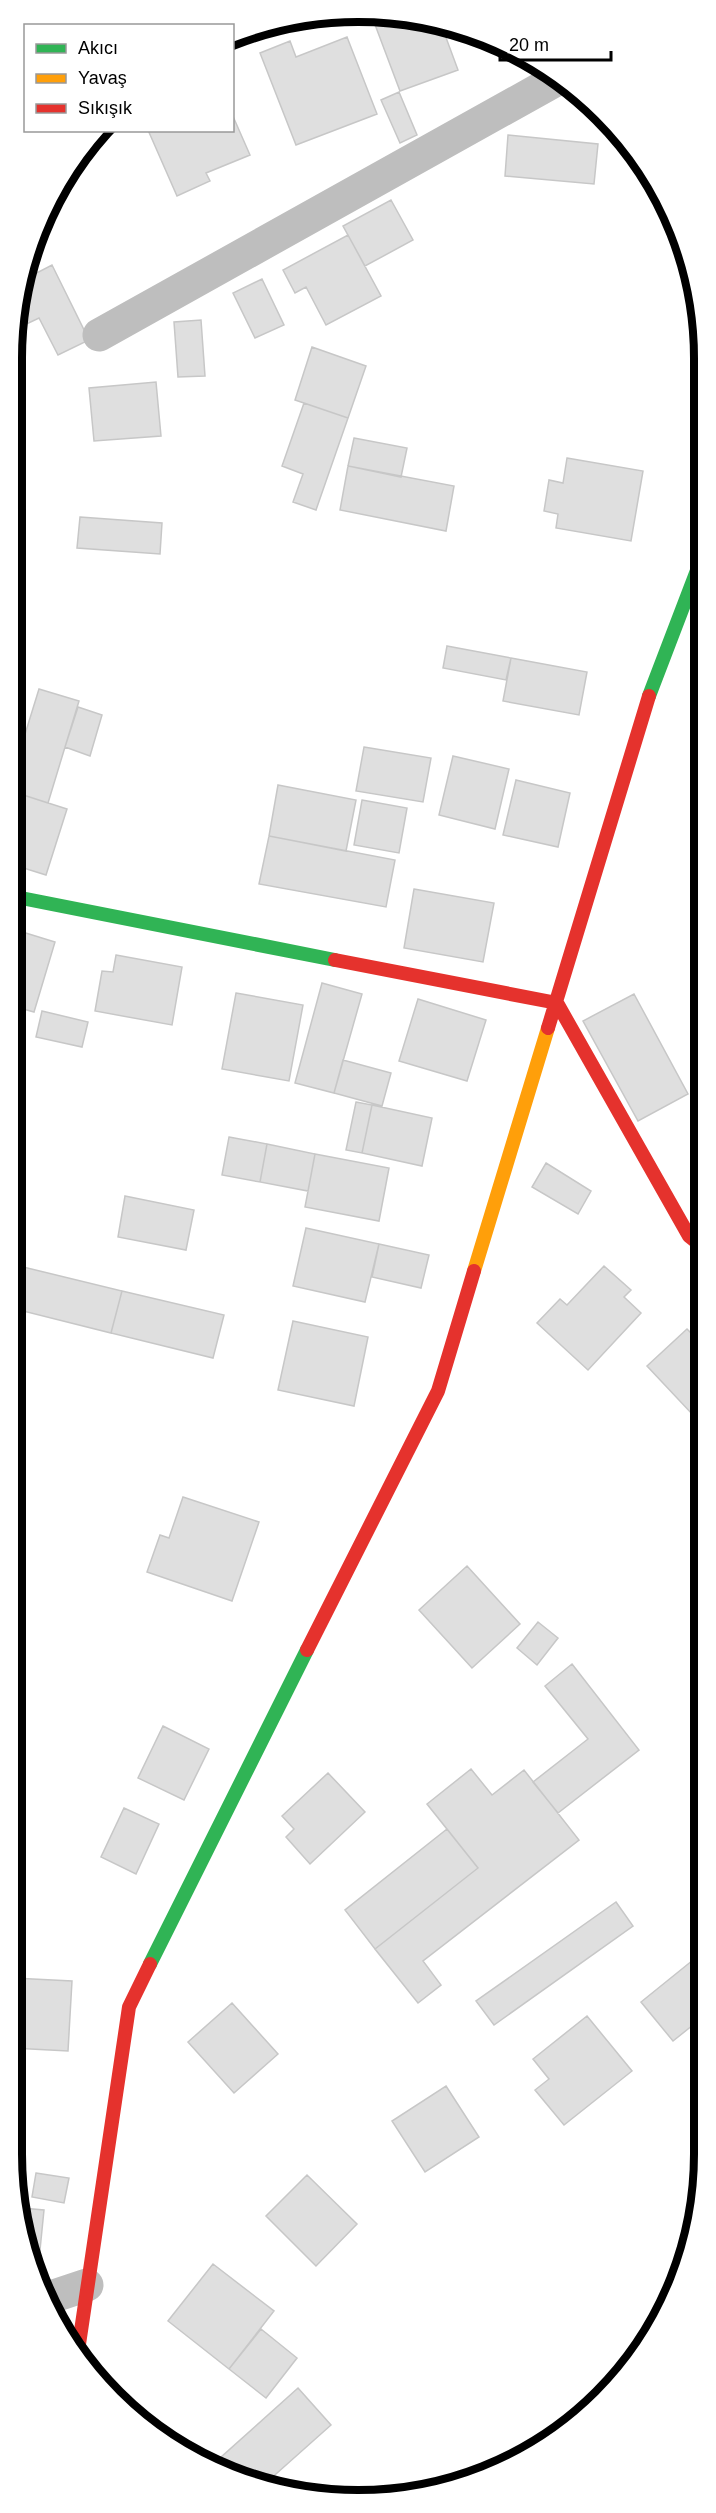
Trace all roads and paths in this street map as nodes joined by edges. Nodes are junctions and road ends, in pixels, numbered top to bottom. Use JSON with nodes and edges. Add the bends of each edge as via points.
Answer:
{"nodes":[{"id":1,"x":550,"y":83,"type":"edge"},
{"id":2,"x":99,"y":334,"type":"dead end"},
{"id":3,"x":694,"y":578,"type":"edge"},
{"id":4,"x":22,"y":898,"type":"edge"},
{"id":5,"x":556,"y":1004,"type":"junction"},
{"id":6,"x":694,"y":1235,"type":"edge"},
{"id":7,"x":87,"y":2285,"type":"junction"},
{"id":8,"x":54,"y":2296,"type":"edge"},
{"id":9,"x":79,"y":2341,"type":"edge"}],
"edges":[{"from":1,"to":2,"type":"street"},
{"from":3,"to":5,"type":"street","via":[[651,688]]},
{"from":4,"to":5,"type":"street"},
{"from":5,"to":6,"type":"street"},
{"from":5,"to":7,"type":"street","via":[[438,1391],[129,2007]]},
{"from":7,"to":8,"type":"street"},
{"from":7,"to":9,"type":"street"}]}
